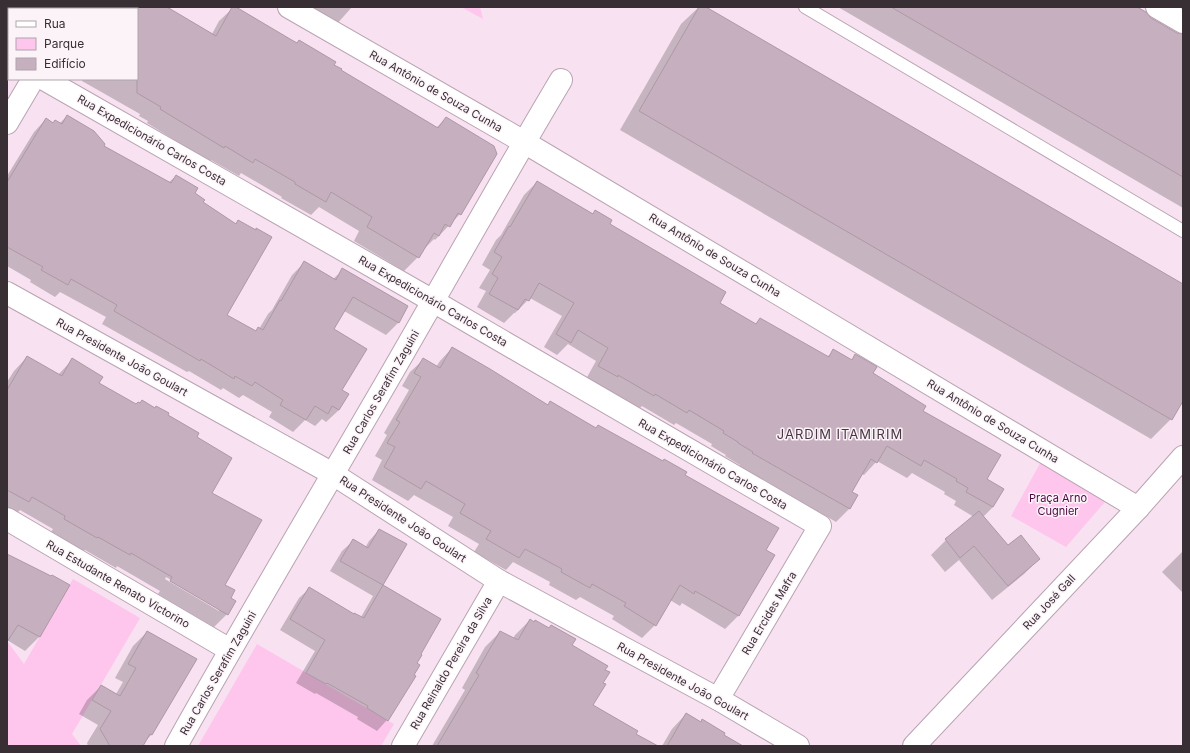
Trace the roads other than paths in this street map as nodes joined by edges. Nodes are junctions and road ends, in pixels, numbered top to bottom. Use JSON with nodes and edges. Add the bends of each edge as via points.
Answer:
{"nodes":[{"id":1,"x":289,"y":7,"type":"edge"},
{"id":2,"x":805,"y":7,"type":"edge"},
{"id":3,"x":1157,"y":7,"type":"edge"},
{"id":4,"x":1183,"y":22,"type":"edge"},
{"id":5,"x":32,"y":80,"type":"edge"},
{"id":6,"x":46,"y":80,"type":"edge"},
{"id":7,"x":561,"y":80,"type":"dead end"},
{"id":8,"x":7,"y":123,"type":"edge"},
{"id":9,"x":524,"y":142,"type":"junction"},
{"id":10,"x":1183,"y":231,"type":"edge"},
{"id":11,"x":7,"y":293,"type":"edge"},
{"id":12,"x":434,"y":301,"type":"junction"},
{"id":13,"x":1183,"y":457,"type":"edge"},
{"id":14,"x":334,"y":474,"type":"junction"},
{"id":15,"x":1138,"y":508,"type":"junction"},
{"id":16,"x":7,"y":519,"type":"edge"},
{"id":17,"x":820,"y":526,"type":"joint"},
{"id":18,"x":499,"y":581,"type":"junction"},
{"id":19,"x":230,"y":650,"type":"junction"},
{"id":20,"x":718,"y":699,"type":"junction"},
{"id":21,"x":176,"y":746,"type":"edge"},
{"id":22,"x":403,"y":746,"type":"edge"},
{"id":23,"x":798,"y":746,"type":"edge"},
{"id":24,"x":914,"y":746,"type":"edge"}],
"edges":[{"from":1,"to":9,"type":"street","name":"Rua Antônio de Souza Cunha"},
{"from":2,"to":10,"type":"lane"},
{"from":3,"to":4,"type":"street"},
{"from":5,"to":8,"type":"street"},
{"from":6,"to":12,"type":"street","name":"Rua Expedicionário Carlos Costa"},
{"from":7,"to":9,"type":"street","name":"Rua Carlos Serafim Zaguini"},
{"from":9,"to":12,"type":"street","name":"Rua Carlos Serafim Zaguini"},
{"from":9,"to":15,"type":"street","name":"Rua Antônio de Souza Cunha"},
{"from":11,"to":14,"type":"street","name":"Rua Presidente João Goulart"},
{"from":12,"to":14,"type":"street","name":"Rua Carlos Serafim Zaguini"},
{"from":12,"to":17,"type":"street","name":"Rua Expedicionário Carlos Costa"},
{"from":13,"to":15,"type":"street","name":"Rua José Gall"},
{"from":14,"to":18,"type":"street","name":"Rua Presidente João Goulart"},
{"from":14,"to":19,"type":"street","name":"Rua Carlos Serafim Zaguini"},
{"from":15,"to":24,"type":"street","name":"Rua José Gall"},
{"from":16,"to":19,"type":"street","name":"Rua Estudante Renato Victorino"},
{"from":17,"to":20,"type":"street","name":"Rua Ercides Mafra"},
{"from":18,"to":20,"type":"street","name":"Rua Presidente João Goulart"},
{"from":18,"to":22,"type":"street","name":"Rua Reinaldo Pereira da Silva"},
{"from":19,"to":21,"type":"street","name":"Rua Carlos Serafim Zaguini"},
{"from":20,"to":23,"type":"street","name":"Rua Presidente João Goulart"}]}
